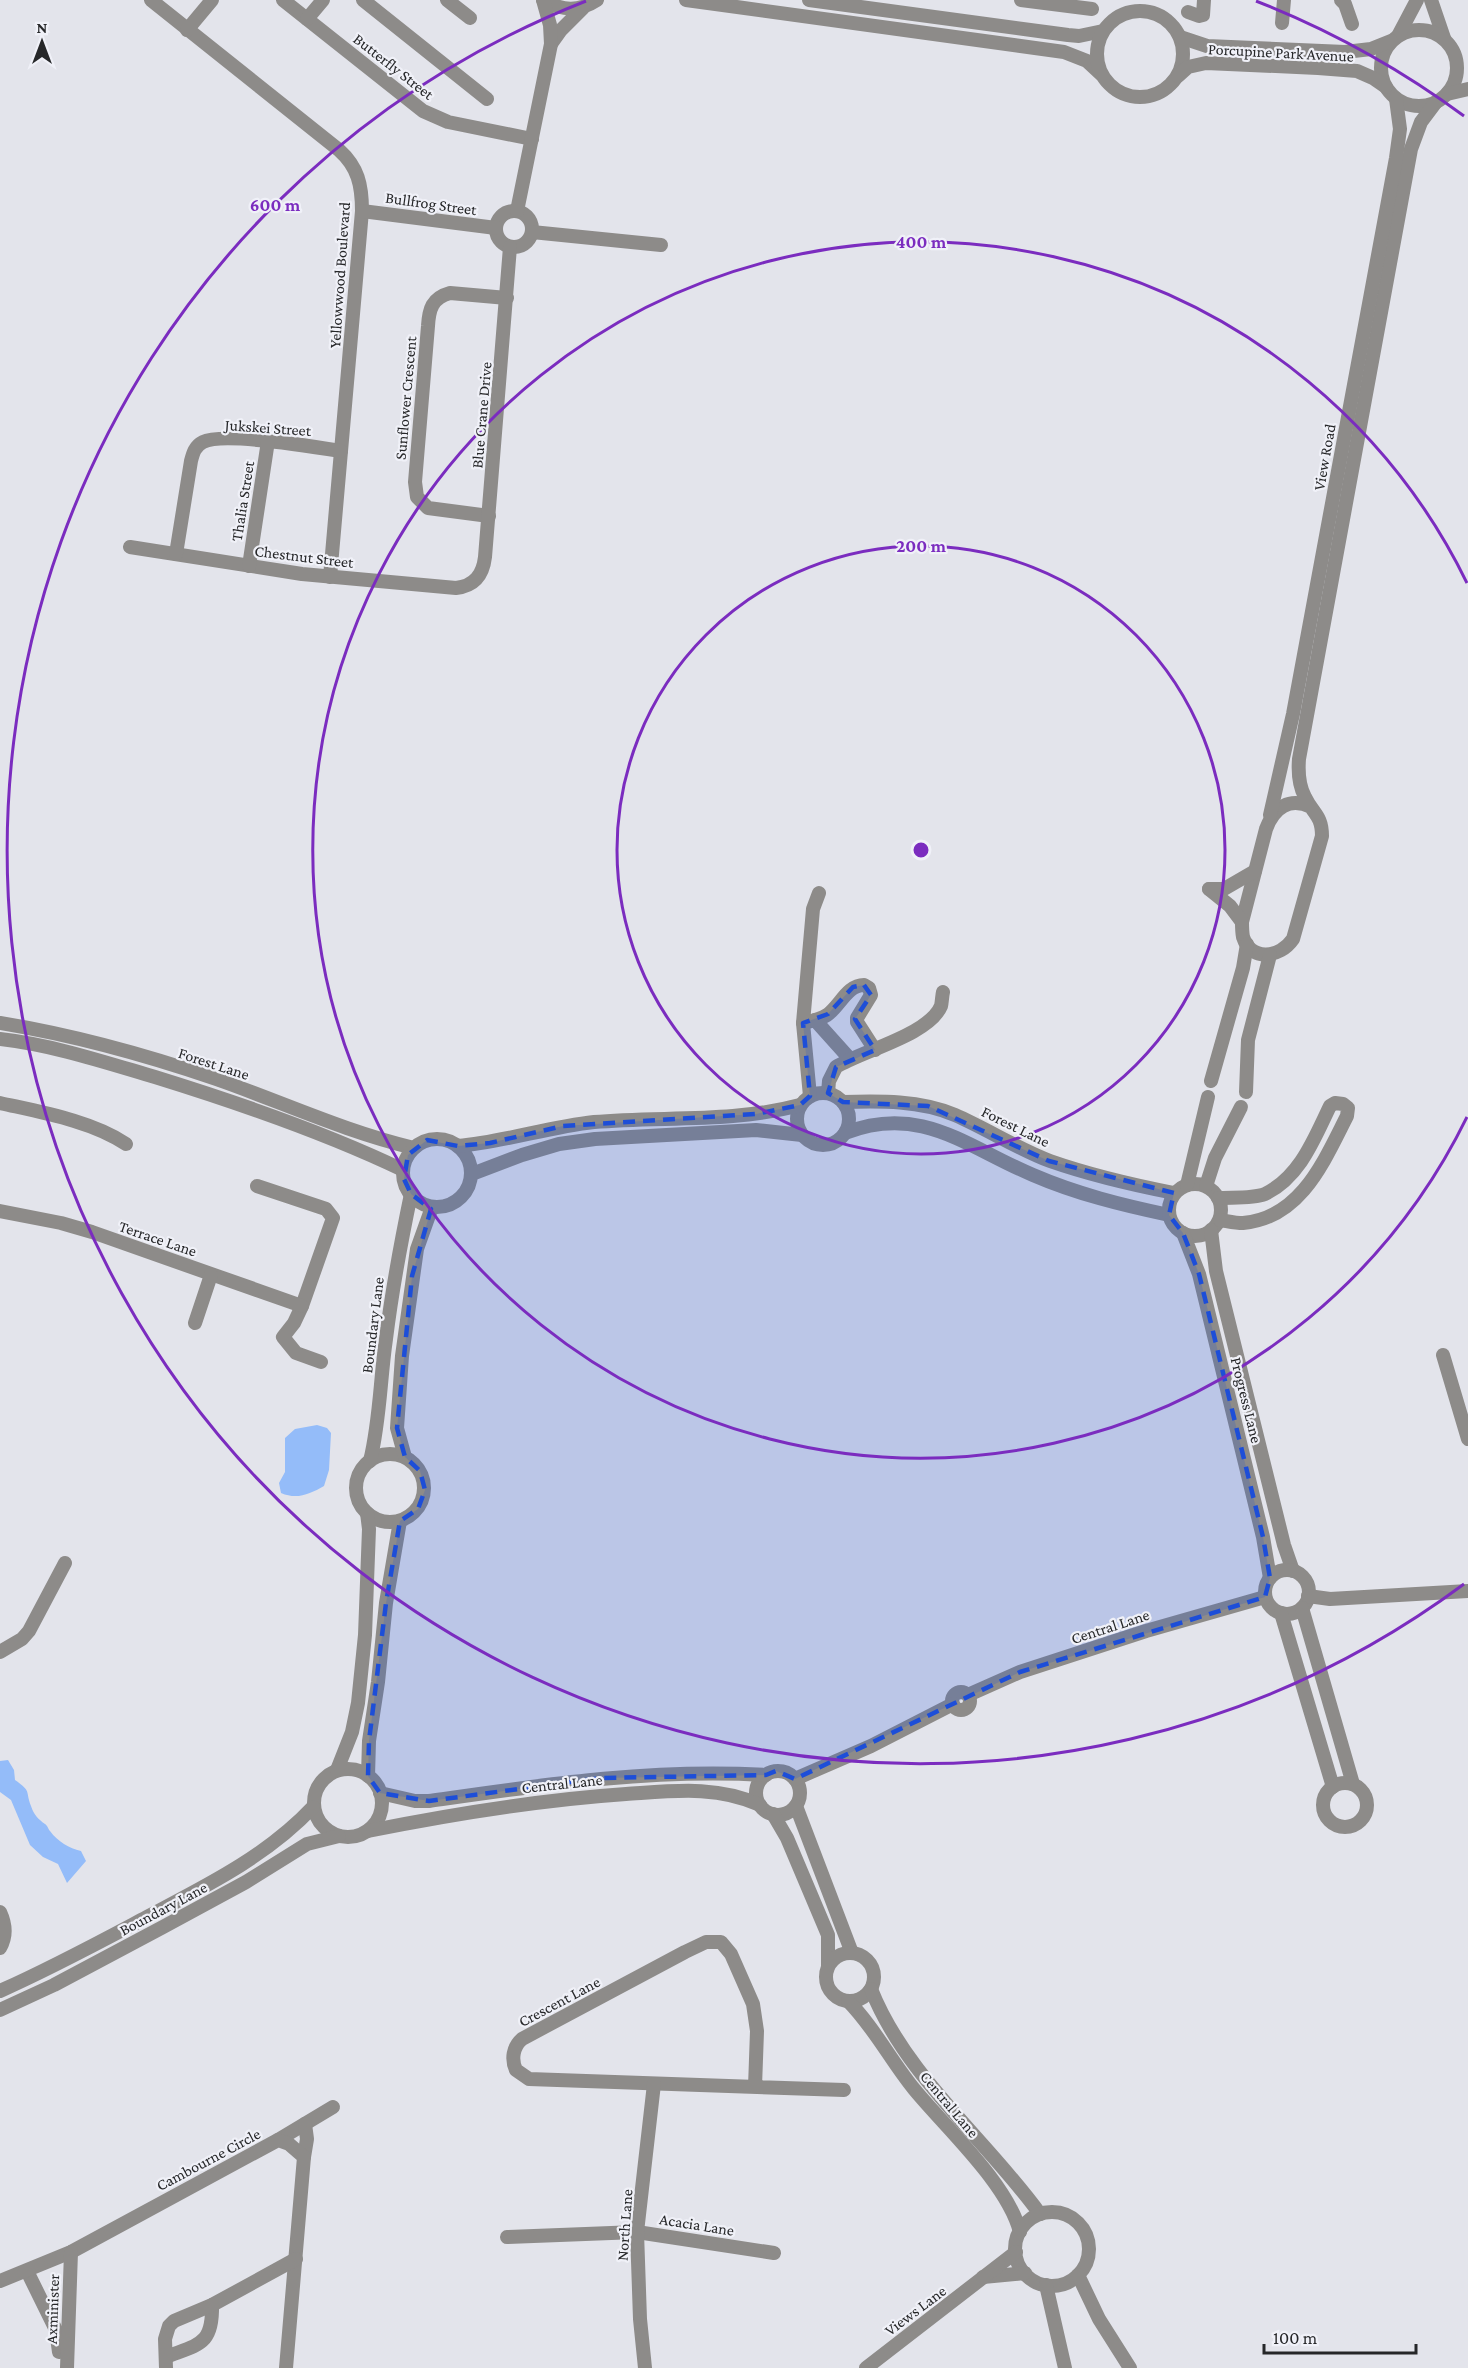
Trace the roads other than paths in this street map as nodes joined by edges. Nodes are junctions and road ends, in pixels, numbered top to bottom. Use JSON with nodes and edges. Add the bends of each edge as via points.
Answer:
{"nodes":[{"id":1,"x":151,"y":0,"type":"edge"},
{"id":2,"x":212,"y":0,"type":"edge"},
{"id":3,"x":283,"y":0,"type":"edge"},
{"id":4,"x":322,"y":0,"type":"edge"},
{"id":5,"x":363,"y":0,"type":"edge"},
{"id":6,"x":447,"y":0,"type":"edge"},
{"id":7,"x":543,"y":0,"type":"edge"},
{"id":8,"x":597,"y":0,"type":"edge"},
{"id":9,"x":686,"y":0,"type":"edge"},
{"id":10,"x":808,"y":0,"type":"edge"},
{"id":11,"x":1029,"y":0,"type":"edge"},
{"id":12,"x":1131,"y":0,"type":"edge"},
{"id":13,"x":1154,"y":0,"type":"edge"},
{"id":14,"x":1204,"y":0,"type":"edge"},
{"id":15,"x":1284,"y":0,"type":"edge"},
{"id":16,"x":1341,"y":0,"type":"edge"},
{"id":17,"x":1417,"y":0,"type":"edge"},
{"id":18,"x":1431,"y":0,"type":"edge"},
{"id":19,"x":583,"y":8,"type":"junction"},
{"id":20,"x":1092,"y":9,"type":"dead end"},
{"id":21,"x":1188,"y":12,"type":"dead end"},
{"id":22,"x":1122,"y":14,"type":"junction"},
{"id":23,"x":1163,"y":17,"type":"junction"},
{"id":24,"x":470,"y":18,"type":"dead end"},
{"id":25,"x":307,"y":19,"type":"junction"},
{"id":26,"x":1282,"y":23,"type":"dead end"},
{"id":27,"x":1352,"y":24,"type":"dead end"},
{"id":28,"x":187,"y":30,"type":"junction"},
{"id":29,"x":1103,"y":31,"type":"junction"},
{"id":30,"x":1180,"y":37,"type":"junction"},
{"id":31,"x":1394,"y":38,"type":"junction"},
{"id":32,"x":1448,"y":43,"type":"junction"},
{"id":33,"x":551,"y":44,"type":"junction"},
{"id":34,"x":1468,"y":55,"type":"edge"},
{"id":35,"x":1101,"y":74,"type":"junction"},
{"id":36,"x":1175,"y":79,"type":"junction"},
{"id":37,"x":1386,"y":87,"type":"junction"},
{"id":38,"x":1468,"y":89,"type":"edge"},
{"id":39,"x":1442,"y":98,"type":"junction"},
{"id":40,"x":487,"y":99,"type":"dead end"},
{"id":41,"x":1396,"y":99,"type":"junction"},
{"id":42,"x":532,"y":139,"type":"junction"},
{"id":43,"x":362,"y":211,"type":"junction"},
{"id":44,"x":517,"y":211,"type":"junction"},
{"id":45,"x":496,"y":228,"type":"junction"},
{"id":46,"x":532,"y":232,"type":"junction"},
{"id":47,"x":661,"y":245,"type":"dead end"},
{"id":48,"x":510,"y":247,"type":"junction"},
{"id":49,"x":1377,"y":295,"type":"junction"},
{"id":50,"x":507,"y":298,"type":"junction"},
{"id":51,"x":268,"y":441,"type":"junction"},
{"id":52,"x":341,"y":451,"type":"junction"},
{"id":53,"x":489,"y":516,"type":"junction"},
{"id":54,"x":130,"y":547,"type":"dead end"},
{"id":55,"x":176,"y":554,"type":"junction"},
{"id":56,"x":249,"y":566,"type":"junction"},
{"id":57,"x":330,"y":577,"type":"junction"},
{"id":58,"x":474,"y":582,"type":"joint"},
{"id":59,"x":1311,"y":807,"type":"junction"},
{"id":60,"x":1269,"y":820,"type":"junction"},
{"id":61,"x":1255,"y":870,"type":"junction"},
{"id":62,"x":819,"y":893,"type":"dead end"},
{"id":63,"x":1242,"y":922,"type":"junction"},
{"id":64,"x":1247,"y":944,"type":"junction"},
{"id":65,"x":1270,"y":955,"type":"junction"},
{"id":66,"x":943,"y":992,"type":"dead end"},
{"id":67,"x":809,"y":1022,"type":"junction"},
{"id":68,"x":0,"y":1023,"type":"edge"},
{"id":69,"x":0,"y":1039,"type":"edge"},
{"id":70,"x":874,"y":1050,"type":"junction"},
{"id":71,"x":850,"y":1059,"type":"junction"},
{"id":72,"x":1211,"y":1082,"type":"dead end"},
{"id":73,"x":1246,"y":1092,"type":"dead end"},
{"id":74,"x":828,"y":1093,"type":"junction"},
{"id":75,"x":1208,"y":1097,"type":"dead end"},
{"id":76,"x":805,"y":1101,"type":"junction"},
{"id":77,"x":0,"y":1102,"type":"edge"},
{"id":78,"x":843,"y":1102,"type":"junction"},
{"id":79,"x":1241,"y":1107,"type":"dead end"},
{"id":80,"x":845,"y":1133,"type":"junction"},
{"id":81,"x":802,"y":1135,"type":"junction"},
{"id":82,"x":126,"y":1143,"type":"dead end"},
{"id":83,"x":458,"y":1146,"type":"junction"},
{"id":84,"x":414,"y":1148,"type":"junction"},
{"id":85,"x":403,"y":1170,"type":"junction"},
{"id":86,"x":472,"y":1173,"type":"junction"},
{"id":87,"x":1187,"y":1185,"type":"junction"},
{"id":88,"x":257,"y":1186,"type":"dead end"},
{"id":89,"x":1206,"y":1186,"type":"junction"},
{"id":90,"x":1174,"y":1192,"type":"junction"},
{"id":91,"x":411,"y":1194,"type":"junction"},
{"id":92,"x":1218,"y":1198,"type":"junction"},
{"id":93,"x":432,"y":1207,"type":"junction"},
{"id":94,"x":0,"y":1211,"type":"edge"},
{"id":95,"x":1169,"y":1215,"type":"junction"},
{"id":96,"x":1215,"y":1225,"type":"junction"},
{"id":97,"x":1183,"y":1233,"type":"junction"},
{"id":98,"x":211,"y":1275,"type":"junction"},
{"id":99,"x":302,"y":1306,"type":"junction"},
{"id":100,"x":195,"y":1323,"type":"dead end"},
{"id":101,"x":1443,"y":1355,"type":"dead end"},
{"id":102,"x":321,"y":1362,"type":"dead end"},
{"id":103,"x":1468,"y":1439,"type":"edge"},
{"id":104,"x":405,"y":1457,"type":"junction"},
{"id":105,"x":370,"y":1461,"type":"junction"},
{"id":106,"x":367,"y":1513,"type":"junction"},
{"id":107,"x":400,"y":1521,"type":"junction"},
{"id":108,"x":65,"y":1563,"type":"dead end"},
{"id":109,"x":1293,"y":1571,"type":"junction"},
{"id":110,"x":1270,"y":1578,"type":"junction"},
{"id":111,"x":1468,"y":1591,"type":"edge"},
{"id":112,"x":1265,"y":1597,"type":"junction"},
{"id":113,"x":1305,"y":1602,"type":"junction"},
{"id":114,"x":1281,"y":1613,"type":"junction"},
{"id":115,"x":0,"y":1652,"type":"edge"},
{"id":116,"x":338,"y":1770,"type":"junction"},
{"id":117,"x":766,"y":1775,"type":"junction"},
{"id":118,"x":368,"y":1776,"type":"junction"},
{"id":119,"x":795,"y":1779,"type":"junction"},
{"id":120,"x":1353,"y":1784,"type":"junction"},
{"id":121,"x":1333,"y":1787,"type":"junction"},
{"id":122,"x":380,"y":1793,"type":"junction"},
{"id":123,"x":760,"y":1805,"type":"junction"},
{"id":124,"x":796,"y":1806,"type":"junction"},
{"id":125,"x":313,"y":1807,"type":"junction"},
{"id":126,"x":773,"y":1814,"type":"junction"},
{"id":127,"x":368,"y":1831,"type":"junction"},
{"id":128,"x":339,"y":1836,"type":"junction"},
{"id":129,"x":0,"y":1912,"type":"edge"},
{"id":130,"x":0,"y":1948,"type":"edge"},
{"id":131,"x":852,"y":1953,"type":"junction"},
{"id":132,"x":828,"y":1966,"type":"junction"},
{"id":133,"x":871,"y":1989,"type":"junction"},
{"id":134,"x":0,"y":1991,"type":"edge"},
{"id":135,"x":848,"y":2001,"type":"junction"},
{"id":136,"x":0,"y":2010,"type":"edge"},
{"id":137,"x":654,"y":2084,"type":"junction"},
{"id":138,"x":755,"y":2087,"type":"junction"},
{"id":139,"x":844,"y":2090,"type":"dead end"},
{"id":140,"x":333,"y":2107,"type":"dead end"},
{"id":141,"x":305,"y":2124,"type":"junction"},
{"id":142,"x":278,"y":2140,"type":"junction"},
{"id":143,"x":304,"y":2157,"type":"junction"},
{"id":144,"x":1040,"y":2214,"type":"junction"},
{"id":145,"x":637,"y":2232,"type":"junction"},
{"id":146,"x":1020,"y":2232,"type":"junction"},
{"id":147,"x":507,"y":2237,"type":"dead end"},
{"id":148,"x":71,"y":2252,"type":"junction"},
{"id":149,"x":1016,"y":2252,"type":"junction"},
{"id":150,"x":774,"y":2253,"type":"dead end"},
{"id":151,"x":296,"y":2259,"type":"junction"},
{"id":152,"x":27,"y":2271,"type":"junction"},
{"id":153,"x":1025,"y":2273,"type":"junction"},
{"id":154,"x":1078,"y":2275,"type":"junction"},
{"id":155,"x":983,"y":2277,"type":"junction"},
{"id":156,"x":0,"y":2281,"type":"edge"},
{"id":157,"x":1046,"y":2285,"type":"junction"},
{"id":158,"x":212,"y":2305,"type":"junction"},
{"id":159,"x":166,"y":2363,"type":"edge"},
{"id":160,"x":60,"y":2368,"type":"edge"},
{"id":161,"x":67,"y":2368,"type":"edge"},
{"id":162,"x":286,"y":2368,"type":"edge"},
{"id":163,"x":645,"y":2368,"type":"edge"},
{"id":164,"x":866,"y":2368,"type":"edge"},
{"id":165,"x":1065,"y":2368,"type":"edge"},
{"id":166,"x":1130,"y":2368,"type":"edge"}],
"edges":[{"from":1,"to":28,"type":"street","name":"Yellowwood Boulevard"},
{"from":2,"to":28,"type":"street"},
{"from":3,"to":25,"type":"street","name":"Butterfly Street"},
{"from":4,"to":25,"type":"street"},
{"from":5,"to":40,"type":"street"},
{"from":6,"to":24,"type":"street"},
{"from":7,"to":19,"type":"street","via":[[562,9]]},
{"from":7,"to":33,"type":"street"},
{"from":8,"to":19,"type":"street"},
{"from":9,"to":35,"type":"street","via":[[1064,52],[1087,61]]},
{"from":10,"to":29,"type":"street","via":[[1068,35]]},
{"from":11,"to":20,"type":"street"},
{"from":12,"to":22,"type":"street"},
{"from":13,"to":23,"type":"street"},
{"from":14,"to":21,"type":"street","via":[[1203,15]]},
{"from":15,"to":26,"type":"street"},
{"from":16,"to":27,"type":"street"},
{"from":17,"to":31,"type":"street"},
{"from":18,"to":32,"type":"street"},
{"from":19,"to":33,"type":"street"},
{"from":22,"to":23,"type":"street","via":[[1143,10]]},
{"from":22,"to":29,"type":"street"},
{"from":23,"to":30,"type":"street"},
{"from":25,"to":42,"type":"street","name":"Butterfly Street","via":[[430,115]]},
{"from":28,"to":43,"type":"street","name":"Yellowwood Boulevard","via":[[347,158],[359,177]]},
{"from":29,"to":35,"type":"street","via":[[1096,52]]},
{"from":30,"to":31,"type":"street","name":"Porcupine Park Avenue","via":[[1207,46],[1345,52],[1371,49]]},
{"from":30,"to":36,"type":"street","via":[[1183,59]]},
{"from":31,"to":32,"type":"street","name":"Porcupine Park Avenue","via":[[1416,29],[1426,30]]},
{"from":31,"to":37,"type":"street","via":[[1381,59]]},
{"from":32,"to":34,"type":"street","name":"Porcupine Park Avenue"},
{"from":32,"to":39,"type":"street","via":[[1457,59],[1458,72]]},
{"from":33,"to":42,"type":"street"},
{"from":35,"to":36,"type":"street","via":[[1116,90],[1137,97],[1158,93]]},
{"from":36,"to":37,"type":"street","name":"Porcupine Park Avenue","via":[[1188,67],[1206,63],[1349,70],[1365,74]]},
{"from":37,"to":41,"type":"street","name":"Porcupine Park Avenue"},
{"from":38,"to":39,"type":"street"},
{"from":39,"to":41,"type":"street","via":[[1416,106]]},
{"from":39,"to":49,"type":"street","name":"View Road","via":[[1421,122],[1411,149]]},
{"from":41,"to":49,"type":"street","name":"View Road","via":[[1399,141]]},
{"from":42,"to":44,"type":"street"},
{"from":43,"to":45,"type":"street","name":"Bullfrog Street"},
{"from":43,"to":52,"type":"street","name":"Yellowwood Boulevard"},
{"from":44,"to":45,"type":"street","via":[[503,215]]},
{"from":44,"to":46,"type":"street","via":[[527,216]]},
{"from":45,"to":48,"type":"street","via":[[498,238]]},
{"from":46,"to":47,"type":"street"},
{"from":46,"to":48,"type":"street","via":[[525,244]]},
{"from":48,"to":50,"type":"street","name":"Blue Crane Drive"},
{"from":49,"to":59,"type":"street","name":"View Road","via":[[1299,759],[1300,781]]},
{"from":49,"to":60,"type":"street","name":"View Road"},
{"from":50,"to":53,"type":"street","name":"Blue Crane Drive"},
{"from":50,"to":53,"type":"street","name":"Sunflower Crescent","via":[[450,293],[436,299],[429,313],[426,348],[417,497],[428,508]]},
{"from":51,"to":52,"type":"street","name":"Jukskei Street"},
{"from":51,"to":55,"type":"street","name":"Jukskei Street","via":[[212,440],[196,447]]},
{"from":51,"to":56,"type":"street","name":"Thalia Street"},
{"from":52,"to":57,"type":"street","name":"Yellowwood Boulevard"},
{"from":53,"to":58,"type":"street","name":"Blue Crane Drive","via":[[484,566]]},
{"from":54,"to":55,"type":"street","name":"Chestnut Street"},
{"from":55,"to":56,"type":"street","name":"Chestnut Street"},
{"from":56,"to":57,"type":"street","name":"Chestnut Street"},
{"from":57,"to":58,"type":"street","name":"Chestnut Street","via":[[456,588]]},
{"from":59,"to":60,"type":"street","via":[[1287,803]]},
{"from":59,"to":65,"type":"street","name":"View Road","via":[[1321,819],[1322,836],[1309,888],[1293,939],[1279,953]]},
{"from":60,"to":61,"type":"street","name":"View Road"},
{"from":61,"to":63,"type":"street","name":"View Road"},
{"from":61,"to":63,"type":"street","via":[[1224,889],[1209,889]]},
{"from":62,"to":67,"type":"street","via":[[813,909]]},
{"from":63,"to":64,"type":"street","name":"View Road"},
{"from":64,"to":65,"type":"street"},
{"from":64,"to":72,"type":"street","via":[[1244,968]]},
{"from":65,"to":73,"type":"street","via":[[1248,1040]]},
{"from":66,"to":70,"type":"street","via":[[935,1014],[912,1032]]},
{"from":67,"to":70,"type":"street","via":[[828,1014],[853,987],[864,985],[871,995],[857,1022]]},
{"from":67,"to":71,"type":"street"},
{"from":67,"to":76,"type":"street"},
{"from":68,"to":84,"type":"street","name":"Forest Lane","via":[[88,1041],[214,1078],[368,1136]]},
{"from":69,"to":85,"type":"street","name":"Forest Lane","via":[[69,1052],[194,1089],[334,1140]]},
{"from":70,"to":71,"type":"street"},
{"from":71,"to":74,"type":"street","via":[[832,1071]]},
{"from":74,"to":76,"type":"street"},
{"from":74,"to":78,"type":"street"},
{"from":75,"to":87,"type":"street"},
{"from":76,"to":81,"type":"street","via":[[796,1118]]},
{"from":76,"to":83,"type":"street","via":[[756,1114],[563,1126],[490,1143]]},
{"from":77,"to":82,"type":"street","via":[[112,1134]]},
{"from":78,"to":80,"type":"street","via":[[849,1117]]},
{"from":78,"to":90,"type":"street","name":"Forest Lane","via":[[928,1106],[954,1114],[1049,1161]]},
{"from":79,"to":89,"type":"street","via":[[1215,1158]]},
{"from":80,"to":81,"type":"street","via":[[824,1145]]},
{"from":80,"to":95,"type":"street","via":[[867,1124],[922,1126],[1088,1196]]},
{"from":81,"to":86,"type":"street","via":[[756,1130],[595,1139],[559,1144]]},
{"from":83,"to":84,"type":"street","via":[[435,1139]]},
{"from":83,"to":86,"type":"street"},
{"from":84,"to":85,"type":"street"},
{"from":85,"to":91,"type":"street"},
{"from":86,"to":93,"type":"street","via":[[460,1199]]},
{"from":87,"to":89,"type":"street"},
{"from":87,"to":90,"type":"street"},
{"from":88,"to":99,"type":"street","via":[[326,1209],[333,1218]]},
{"from":89,"to":92,"type":"street"},
{"from":90,"to":95,"type":"street"},
{"from":91,"to":93,"type":"street"},
{"from":91,"to":105,"type":"street","name":"Boundary Lane","via":[[385,1340],[377,1434]]},
{"from":92,"to":96,"type":"street"},
{"from":92,"to":96,"type":"street","via":[[1263,1195],[1274,1188],[1294,1172],[1330,1106],[1335,1102],[1348,1108],[1315,1176],[1295,1200],[1271,1215]]},
{"from":93,"to":104,"type":"street","name":"Boundary Lane","via":[[417,1248],[402,1356],[397,1428]]},
{"from":94,"to":98,"type":"street","name":"Terrace Lane","via":[[61,1222]]},
{"from":95,"to":97,"type":"street"},
{"from":96,"to":97,"type":"street","via":[[1197,1235]]},
{"from":96,"to":109,"type":"street","name":"Progress Lane","via":[[1216,1271]]},
{"from":97,"to":110,"type":"street","name":"Progress Lane","via":[[1199,1274]]},
{"from":98,"to":99,"type":"street","name":"Terrace Lane"},
{"from":98,"to":100,"type":"street"},
{"from":99,"to":102,"type":"street","via":[[283,1337],[296,1353]]},
{"from":101,"to":103,"type":"street"},
{"from":104,"to":105,"type":"street","via":[[389,1454]]},
{"from":104,"to":107,"type":"street","via":[[420,1471],[425,1490],[418,1509]]},
{"from":105,"to":106,"type":"street","via":[[357,1480],[356,1492]]},
{"from":106,"to":107,"type":"street","via":[[377,1520]]},
{"from":106,"to":116,"type":"street","via":[[366,1635],[352,1732]]},
{"from":107,"to":118,"type":"street","via":[[369,1741]]},
{"from":108,"to":115,"type":"street","via":[[29,1631]]},
{"from":109,"to":110,"type":"street","via":[[1281,1571]]},
{"from":109,"to":113,"type":"street","via":[[1307,1584]]},
{"from":110,"to":112,"type":"street"},
{"from":111,"to":113,"type":"street"},
{"from":112,"to":114,"type":"street"},
{"from":112,"to":119,"type":"street","name":"Central Lane","via":[[1020,1672],[968,1695],[965,1708],[953,1704]]},
{"from":113,"to":114,"type":"street","via":[[1289,1614]]},
{"from":113,"to":120,"type":"street"},
{"from":114,"to":121,"type":"street"},
{"from":116,"to":118,"type":"street"},
{"from":116,"to":125,"type":"street","via":[[319,1784]]},
{"from":117,"to":119,"type":"street","name":"Central Lane","via":[[783,1771]]},
{"from":117,"to":122,"type":"street","name":"Central Lane","via":[[602,1778],[429,1801]]},
{"from":117,"to":123,"type":"street","via":[[756,1791]]},
{"from":118,"to":122,"type":"street"},
{"from":119,"to":124,"type":"street","name":"Central Lane","via":[[800,1792]]},
{"from":120,"to":121,"type":"street"},
{"from":120,"to":121,"type":"street","via":[[1362,1790],[1367,1809],[1364,1818],[1347,1828],[1338,1827],[1324,1813],[1326,1794]]},
{"from":122,"to":127,"type":"street","via":[[380,1814]]},
{"from":123,"to":126,"type":"street","name":"Central Lane"},
{"from":123,"to":127,"type":"street","name":"Central Lane","via":[[708,1790],[603,1796],[519,1804]]},
{"from":124,"to":126,"type":"street","via":[[786,1813]]},
{"from":124,"to":131,"type":"street","name":"Central Lane"},
{"from":125,"to":128,"type":"street","via":[[324,1828]]},
{"from":125,"to":134,"type":"street","name":"Boundary Lane","via":[[270,1847],[224,1875],[71,1958]]},
{"from":126,"to":132,"type":"street","name":"Central Lane","via":[[828,1935]]},
{"from":127,"to":128,"type":"street","via":[[357,1836]]},
{"from":128,"to":136,"type":"street","name":"Boundary Lane","via":[[307,1844],[163,1928]]},
{"from":129,"to":130,"type":"street","via":[[5,1931]]},
{"from":131,"to":132,"type":"street","via":[[836,1957]]},
{"from":131,"to":133,"type":"street","name":"Central Lane","via":[[870,1963],[874,1976]]},
{"from":132,"to":135,"type":"street","name":"Central Lane","via":[[825,1979],[830,1992]]},
{"from":133,"to":135,"type":"street","via":[[861,1998]]},
{"from":133,"to":144,"type":"street","name":"Central Lane","via":[[879,2012],[905,2051]]},
{"from":135,"to":146,"type":"street","name":"Central Lane","via":[[916,2091],[1004,2196]]},
{"from":137,"to":138,"type":"street","name":"Crescent Lane"},
{"from":137,"to":138,"type":"street","name":"Crescent Lane","via":[[529,2079],[516,2070],[513,2053],[522,2039],[698,1945],[714,1941],[721,1942],[731,1954],[753,2004],[757,2031]]},
{"from":137,"to":145,"type":"street","name":"North Lane"},
{"from":138,"to":139,"type":"street","name":"Crescent Lane"},
{"from":140,"to":141,"type":"street"},
{"from":141,"to":142,"type":"street"},
{"from":141,"to":143,"type":"street"},
{"from":142,"to":143,"type":"street","name":"Cambourne Circle"},
{"from":142,"to":148,"type":"street","name":"Cambourne Circle"},
{"from":143,"to":151,"type":"street"},
{"from":144,"to":146,"type":"street"},
{"from":144,"to":154,"type":"street","via":[[1070,2216],[1084,2229],[1088,2258]]},
{"from":145,"to":147,"type":"street","name":"Acacia Lane"},
{"from":145,"to":150,"type":"street","name":"Acacia Lane"},
{"from":145,"to":163,"type":"street","name":"North Lane","via":[[639,2319]]},
{"from":146,"to":149,"type":"street"},
{"from":148,"to":152,"type":"street","name":"Cambourne Circle"},
{"from":148,"to":161,"type":"street","name":"Axminister"},
{"from":149,"to":153,"type":"street"},
{"from":149,"to":155,"type":"street","name":"Views Lane"},
{"from":151,"to":158,"type":"street"},
{"from":151,"to":162,"type":"street"},
{"from":152,"to":156,"type":"street","name":"Cambourne Circle"},
{"from":152,"to":160,"type":"street","name":"Axminister","via":[[56,2330]]},
{"from":153,"to":155,"type":"street"},
{"from":153,"to":157,"type":"street"},
{"from":154,"to":157,"type":"street","via":[[1069,2282]]},
{"from":154,"to":166,"type":"street","via":[[1099,2319]]},
{"from":155,"to":164,"type":"street","name":"Views Lane"},
{"from":157,"to":165,"type":"street"},
{"from":158,"to":159,"type":"street","via":[[212,2325],[207,2336]]},
{"from":158,"to":159,"type":"street","via":[[168,2326]]}]}
